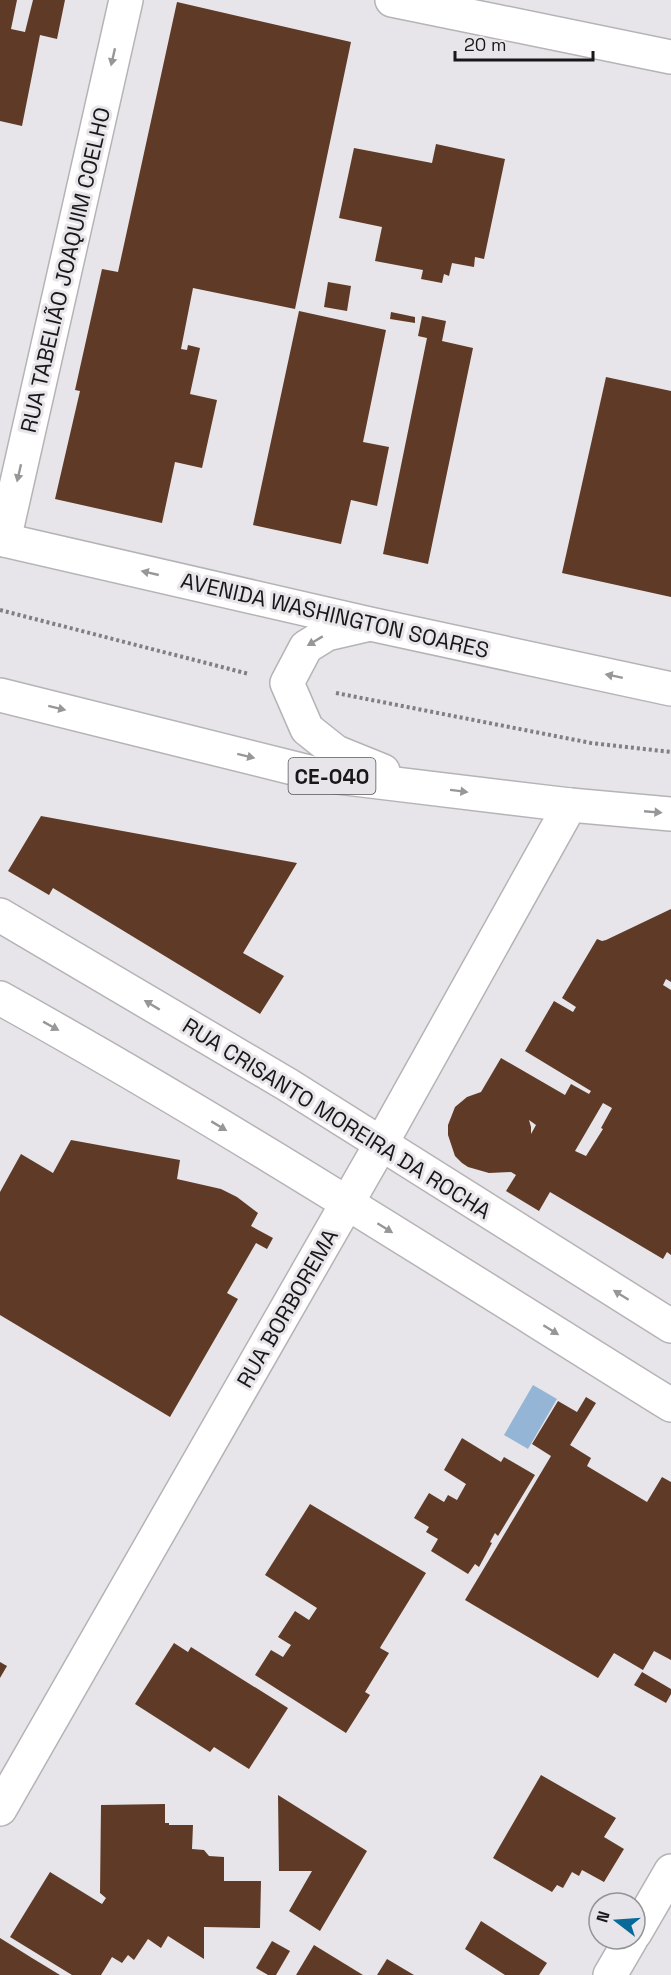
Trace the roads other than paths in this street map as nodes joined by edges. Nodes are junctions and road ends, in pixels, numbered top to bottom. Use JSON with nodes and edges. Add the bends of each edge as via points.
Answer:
{"nodes":[{"id":1,"x":126,"y":0,"type":"edge"},
{"id":2,"x":392,"y":0,"type":"edge"},
{"id":3,"x":671,"y":57,"type":"edge"},
{"id":4,"x":2,"y":540,"type":"edge"},
{"id":5,"x":370,"y":624,"type":"junction"},
{"id":6,"x":671,"y":689,"type":"edge"},
{"id":7,"x":0,"y":694,"type":"edge"},
{"id":8,"x":425,"y":787,"type":"junction"},
{"id":9,"x":570,"y":805,"type":"junction"},
{"id":10,"x":671,"y":814,"type":"edge"},
{"id":11,"x":0,"y":915,"type":"edge"},
{"id":12,"x":0,"y":998,"type":"edge"},
{"id":13,"x":381,"y":1144,"type":"junction"},
{"id":14,"x":347,"y":1204,"type":"junction"},
{"id":15,"x":671,"y":1326,"type":"edge"},
{"id":16,"x":671,"y":1405,"type":"edge"},
{"id":17,"x":0,"y":1809,"type":"edge"},
{"id":18,"x":671,"y":1871,"type":"edge"},
{"id":19,"x":647,"y":1912,"type":"edge"},
{"id":20,"x":624,"y":1951,"type":"edge"},
{"id":21,"x":610,"y":1975,"type":"edge"}],
"edges":[{"from":1,"to":4,"type":"main road","name":"RUA TABELIÃO JOAQUIM COELHO","one_way":true},
{"from":2,"to":3,"type":"main road"},
{"from":5,"to":4,"type":"main road","name":"AVENIDA WASHINGTON SOARES","one_way":true},
{"from":6,"to":5,"type":"main road","name":"AVENIDA WASHINGTON SOARES","one_way":true},
{"from":5,"to":8,"type":"main road","one_way":true,"via":[[327,634],[306,647],[288,683],[307,729],[336,752]]},
{"from":7,"to":8,"type":"main road","number":"CE-040","one_way":true,"via":[[321,775]]},
{"from":8,"to":9,"type":"main road","number":"CE-040","one_way":true},
{"from":9,"to":10,"type":"main road","number":"CE-040","one_way":true},
{"from":9,"to":13,"type":"main road","name":"RUA BORBOREMA"},
{"from":13,"to":11,"type":"main road","name":"RUA CRISANTO MOREIRA DA ROCHA","one_way":true},
{"from":12,"to":14,"type":"main road","one_way":true},
{"from":13,"to":14,"type":"main road","name":"RUA BORBOREMA"},
{"from":15,"to":13,"type":"main road","name":"RUA CRISANTO MOREIRA DA ROCHA","one_way":true},
{"from":14,"to":16,"type":"main road","one_way":true},
{"from":14,"to":17,"type":"main road","name":"RUA BORBOREMA"},
{"from":18,"to":19,"type":"main road"},
{"from":20,"to":21,"type":"main road"}]}
